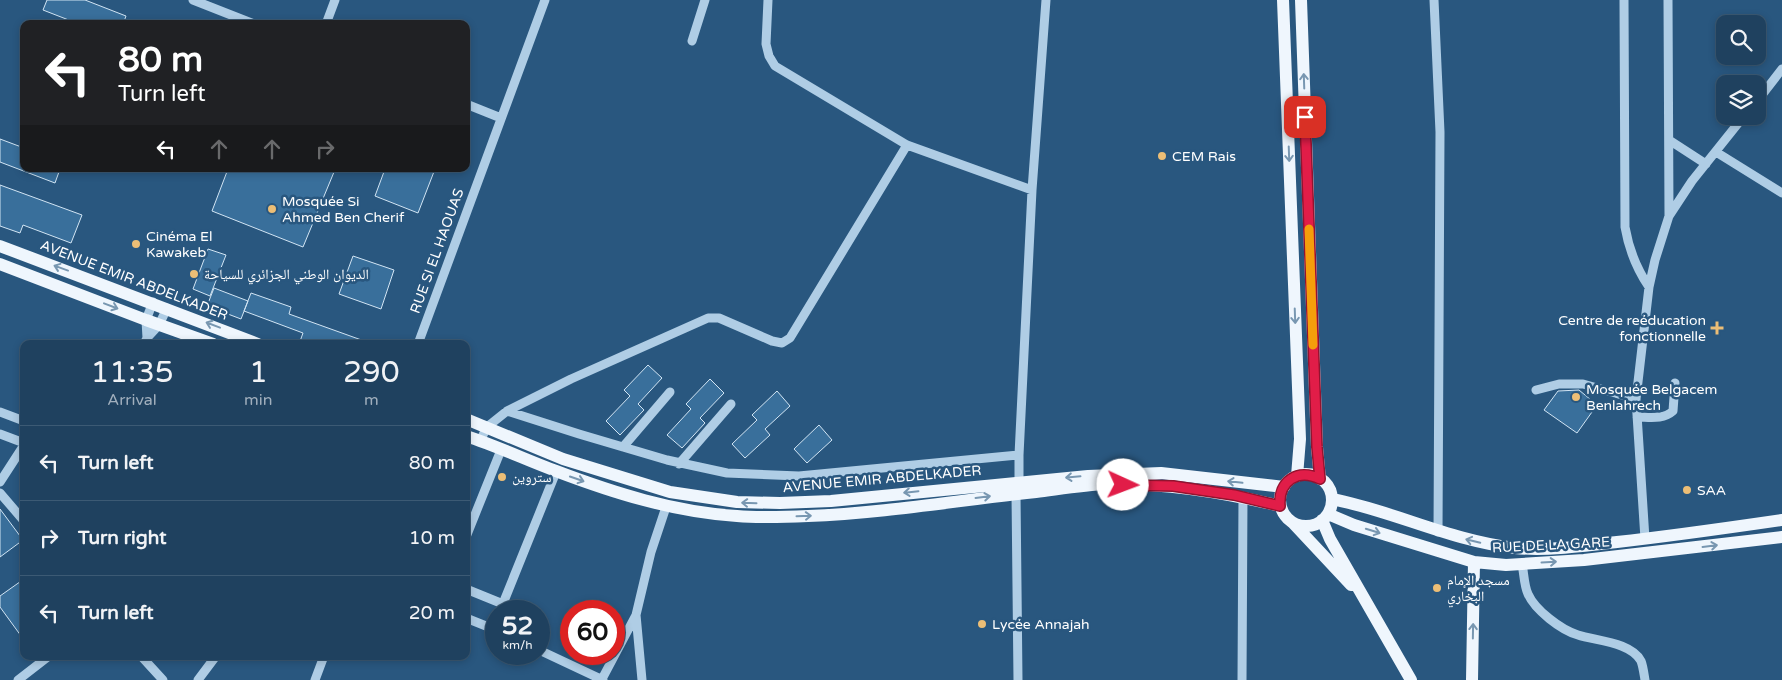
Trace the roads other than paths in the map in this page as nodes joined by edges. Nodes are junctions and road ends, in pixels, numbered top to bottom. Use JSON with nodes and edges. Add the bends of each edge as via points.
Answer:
{"nodes":[{"id":1,"x":193,"y":0,"type":"edge"},
{"id":2,"x":336,"y":0,"type":"edge"},
{"id":3,"x":545,"y":0,"type":"edge"},
{"id":4,"x":705,"y":0,"type":"edge"},
{"id":5,"x":768,"y":0,"type":"edge"},
{"id":6,"x":1046,"y":0,"type":"edge"},
{"id":7,"x":1283,"y":0,"type":"edge"},
{"id":8,"x":1301,"y":0,"type":"edge"},
{"id":9,"x":1434,"y":0,"type":"edge"},
{"id":10,"x":1624,"y":0,"type":"edge"},
{"id":11,"x":1668,"y":0,"type":"edge"},
{"id":12,"x":204,"y":2,"type":"edge"},
{"id":13,"x":245,"y":20,"type":"edge"},
{"id":14,"x":328,"y":20,"type":"edge"},
{"id":15,"x":692,"y":41,"type":"dead end"},
{"id":16,"x":1782,"y":69,"type":"edge"},
{"id":17,"x":1766,"y":90,"type":"edge"},
{"id":18,"x":470,"y":106,"type":"edge"},
{"id":19,"x":501,"y":118,"type":"junction"},
{"id":20,"x":1737,"y":125,"type":"edge"},
{"id":21,"x":1668,"y":140,"type":"junction"},
{"id":22,"x":908,"y":145,"type":"junction"},
{"id":23,"x":1716,"y":152,"type":"junction"},
{"id":24,"x":1706,"y":164,"type":"junction"},
{"id":25,"x":1032,"y":190,"type":"junction"},
{"id":26,"x":1782,"y":193,"type":"edge"},
{"id":27,"x":1669,"y":216,"type":"junction"},
{"id":28,"x":0,"y":246,"type":"edge"},
{"id":29,"x":0,"y":264,"type":"edge"},
{"id":30,"x":1649,"y":287,"type":"junction"},
{"id":31,"x":153,"y":302,"type":"junction"},
{"id":32,"x":167,"y":308,"type":"junction"},
{"id":33,"x":146,"y":320,"type":"junction"},
{"id":34,"x":159,"y":325,"type":"junction"},
{"id":35,"x":145,"y":340,"type":"edge"},
{"id":36,"x":146,"y":340,"type":"edge"},
{"id":37,"x":202,"y":340,"type":"edge"},
{"id":38,"x":248,"y":340,"type":"edge"},
{"id":39,"x":419,"y":340,"type":"edge"},
{"id":40,"x":1675,"y":383,"type":"dead end"},
{"id":41,"x":1536,"y":390,"type":"dead end"},
{"id":42,"x":670,"y":392,"type":"dead end"},
{"id":43,"x":1636,"y":399,"type":"junction"},
{"id":44,"x":731,"y":404,"type":"dead end"},
{"id":45,"x":507,"y":411,"type":"junction"},
{"id":46,"x":0,"y":412,"type":"edge"},
{"id":47,"x":1637,"y":417,"type":"junction"},
{"id":48,"x":20,"y":420,"type":"edge"},
{"id":49,"x":470,"y":421,"type":"edge"},
{"id":50,"x":486,"y":427,"type":"junction"},
{"id":51,"x":0,"y":434,"type":"edge"},
{"id":52,"x":470,"y":437,"type":"edge"},
{"id":53,"x":480,"y":441,"type":"junction"},
{"id":54,"x":20,"y":442,"type":"edge"},
{"id":55,"x":623,"y":447,"type":"junction"},
{"id":56,"x":20,"y":450,"type":"edge"},
{"id":57,"x":501,"y":450,"type":"junction"},
{"id":58,"x":1019,"y":456,"type":"junction"},
{"id":59,"x":679,"y":464,"type":"junction"},
{"id":60,"x":556,"y":472,"type":"junction"},
{"id":61,"x":1297,"y":476,"type":"junction"},
{"id":62,"x":1320,"y":479,"type":"junction"},
{"id":63,"x":0,"y":482,"type":"edge"},
{"id":64,"x":1284,"y":487,"type":"junction"},
{"id":65,"x":1018,"y":488,"type":"junction"},
{"id":66,"x":0,"y":493,"type":"edge"},
{"id":67,"x":1243,"y":497,"type":"junction"},
{"id":68,"x":1332,"y":499,"type":"junction"},
{"id":69,"x":1280,"y":506,"type":"junction"},
{"id":70,"x":666,"y":507,"type":"junction"},
{"id":71,"x":20,"y":516,"type":"edge"},
{"id":72,"x":1325,"y":517,"type":"junction"},
{"id":73,"x":1782,"y":520,"type":"edge"},
{"id":74,"x":1293,"y":523,"type":"junction"},
{"id":75,"x":470,"y":527,"type":"edge"},
{"id":76,"x":1438,"y":532,"type":"junction"},
{"id":77,"x":1782,"y":536,"type":"edge"},
{"id":78,"x":1645,"y":539,"type":"junction"},
{"id":79,"x":1648,"y":553,"type":"junction"},
{"id":80,"x":1474,"y":562,"type":"junction"},
{"id":81,"x":1522,"y":564,"type":"junction"},
{"id":82,"x":470,"y":590,"type":"edge"},
{"id":83,"x":1362,"y":597,"type":"junction"},
{"id":84,"x":488,"y":600,"type":"edge"},
{"id":85,"x":505,"y":600,"type":"edge"},
{"id":86,"x":636,"y":615,"type":"junction"},
{"id":87,"x":470,"y":619,"type":"edge"},
{"id":88,"x":485,"y":624,"type":"edge"},
{"id":89,"x":550,"y":655,"type":"edge"},
{"id":90,"x":44,"y":660,"type":"edge"},
{"id":91,"x":145,"y":660,"type":"edge"},
{"id":92,"x":213,"y":660,"type":"edge"},
{"id":93,"x":322,"y":660,"type":"edge"},
{"id":94,"x":18,"y":680,"type":"edge"},
{"id":95,"x":163,"y":680,"type":"edge"},
{"id":96,"x":198,"y":680,"type":"edge"},
{"id":97,"x":315,"y":680,"type":"edge"},
{"id":98,"x":602,"y":680,"type":"edge"},
{"id":99,"x":642,"y":680,"type":"edge"},
{"id":100,"x":1018,"y":680,"type":"edge"},
{"id":101,"x":1242,"y":680,"type":"edge"},
{"id":102,"x":1411,"y":680,"type":"edge"},
{"id":103,"x":1472,"y":680,"type":"edge"},
{"id":104,"x":1645,"y":680,"type":"edge"}],
"edges":[{"from":1,"to":12,"type":"street"},
{"from":2,"to":14,"type":"street"},
{"from":3,"to":19,"type":"street","name":"RUE SI EL HAOUAS"},
{"from":4,"to":15,"type":"street"},
{"from":5,"to":22,"type":"street","via":[[766,44],[776,66]]},
{"from":6,"to":25,"type":"street"},
{"from":7,"to":61,"type":"main road","one_way":true,"via":[[1300,439]]},
{"from":62,"to":8,"type":"main road","one_way":true},
{"from":9,"to":76,"type":"street","via":[[1440,132]]},
{"from":10,"to":30,"type":"street","via":[[1625,227],[1632,259]]},
{"from":11,"to":21,"type":"street"},
{"from":12,"to":13,"type":"street"},
{"from":16,"to":17,"type":"street"},
{"from":18,"to":19,"type":"street"},
{"from":19,"to":39,"type":"street","name":"RUE SI EL HAOUAS"},
{"from":20,"to":23,"type":"street"},
{"from":21,"to":24,"type":"street"},
{"from":21,"to":27,"type":"street"},
{"from":22,"to":25,"type":"street"},
{"from":22,"to":45,"type":"street","via":[[790,338],[782,343],[772,341],[719,318],[708,318]]},
{"from":23,"to":24,"type":"street"},
{"from":23,"to":26,"type":"street"},
{"from":24,"to":27,"type":"street"},
{"from":25,"to":58,"type":"street"},
{"from":27,"to":30,"type":"street"},
{"from":31,"to":28,"type":"main road","name":"AVENUE EMIR ABDELKADER","one_way":true},
{"from":29,"to":33,"type":"main road","one_way":true},
{"from":30,"to":43,"type":"street"},
{"from":31,"to":32,"type":"main road","name":"AVENUE EMIR ABDELKADER"},
{"from":31,"to":33,"type":"street"},
{"from":32,"to":34,"type":"street"},
{"from":38,"to":32,"type":"main road","name":"AVENUE EMIR ABDELKADER","one_way":true},
{"from":33,"to":34,"type":"main road"},
{"from":33,"to":35,"type":"street"},
{"from":34,"to":36,"type":"street"},
{"from":34,"to":37,"type":"main road"},
{"from":40,"to":47,"type":"street","via":[[1673,411],[1668,416]]},
{"from":41,"to":43,"type":"street","via":[[1559,384],[1583,384]]},
{"from":42,"to":55,"type":"street"},
{"from":43,"to":47,"type":"street"},
{"from":44,"to":59,"type":"street"},
{"from":45,"to":50,"type":"street"},
{"from":45,"to":55,"type":"street"},
{"from":46,"to":48,"type":"street"},
{"from":47,"to":78,"type":"street"},
{"from":49,"to":50,"type":"main road","name":"AVENUE EMIR ABDELKADER"},
{"from":50,"to":53,"type":"street"},
{"from":65,"to":50,"type":"main road","name":"AVENUE EMIR ABDELKADER","one_way":true,"via":[[831,501],[737,502],[670,492],[563,459]]},
{"from":51,"to":54,"type":"street"},
{"from":52,"to":53,"type":"main road","name":"AVENUE EMIR ABDELKADER"},
{"from":53,"to":57,"type":"main road","name":"AVENUE EMIR ABDELKADER"},
{"from":55,"to":59,"type":"street"},
{"from":56,"to":63,"type":"street"},
{"from":57,"to":60,"type":"main road","name":"AVENUE EMIR ABDELKADER"},
{"from":57,"to":75,"type":"street"},
{"from":58,"to":59,"type":"street","via":[[799,476],[727,473]]},
{"from":58,"to":65,"type":"street"},
{"from":60,"to":70,"type":"main road","name":"AVENUE EMIR ABDELKADER","one_way":true},
{"from":60,"to":85,"type":"street"},
{"from":61,"to":62,"type":"main road","via":[[1313,475]]},
{"from":61,"to":64,"type":"main road"},
{"from":62,"to":68,"type":"main road"},
{"from":64,"to":65,"type":"main road","name":"AVENUE EMIR ABDELKADER","one_way":true,"via":[[1161,473],[1088,476]]},
{"from":64,"to":69,"type":"main road"},
{"from":65,"to":67,"type":"main road","name":"AVENUE EMIR ABDELKADER","via":[[1106,484],[1173,486]]},
{"from":70,"to":65,"type":"main road","name":"AVENUE EMIR ABDELKADER","one_way":true,"via":[[731,516],[775,517],[878,511]]},
{"from":65,"to":100,"type":"street"},
{"from":66,"to":71,"type":"street"},
{"from":67,"to":69,"type":"main road","name":"AVENUE EMIR ABDELKADER"},
{"from":67,"to":101,"type":"street"},
{"from":68,"to":72,"type":"main road"},
{"from":68,"to":76,"type":"main road","name":"RUE DE LA GARE"},
{"from":69,"to":74,"type":"main road"},
{"from":70,"to":86,"type":"street"},
{"from":72,"to":74,"type":"main road","via":[[1308,526]]},
{"from":72,"to":80,"type":"main road","name":"RUE DE LA GARE","one_way":true},
{"from":72,"to":83,"type":"main road","via":[[1330,539]]},
{"from":73,"to":78,"type":"main road","name":"RUE DE LA GARE"},
{"from":74,"to":83,"type":"main road"},
{"from":78,"to":76,"type":"main road","name":"RUE DE LA GARE","one_way":true,"via":[[1560,549],[1516,548]]},
{"from":79,"to":77,"type":"main road","name":"RUE DE LA GARE","one_way":true},
{"from":78,"to":79,"type":"main road"},
{"from":81,"to":79,"type":"main road","name":"RUE DE LA GARE","one_way":true},
{"from":80,"to":81,"type":"main road","name":"RUE DE LA GARE"},
{"from":103,"to":80,"type":"main road","one_way":true},
{"from":81,"to":104,"type":"street","via":[[1527,593],[1542,612],[1561,628],[1632,652],[1641,661]]},
{"from":82,"to":84,"type":"street"},
{"from":83,"to":102,"type":"main road"},
{"from":86,"to":98,"type":"street"},
{"from":86,"to":99,"type":"street"},
{"from":87,"to":88,"type":"street"},
{"from":89,"to":98,"type":"street"},
{"from":90,"to":94,"type":"street"},
{"from":91,"to":95,"type":"street"},
{"from":92,"to":96,"type":"street"},
{"from":93,"to":97,"type":"street"}]}
